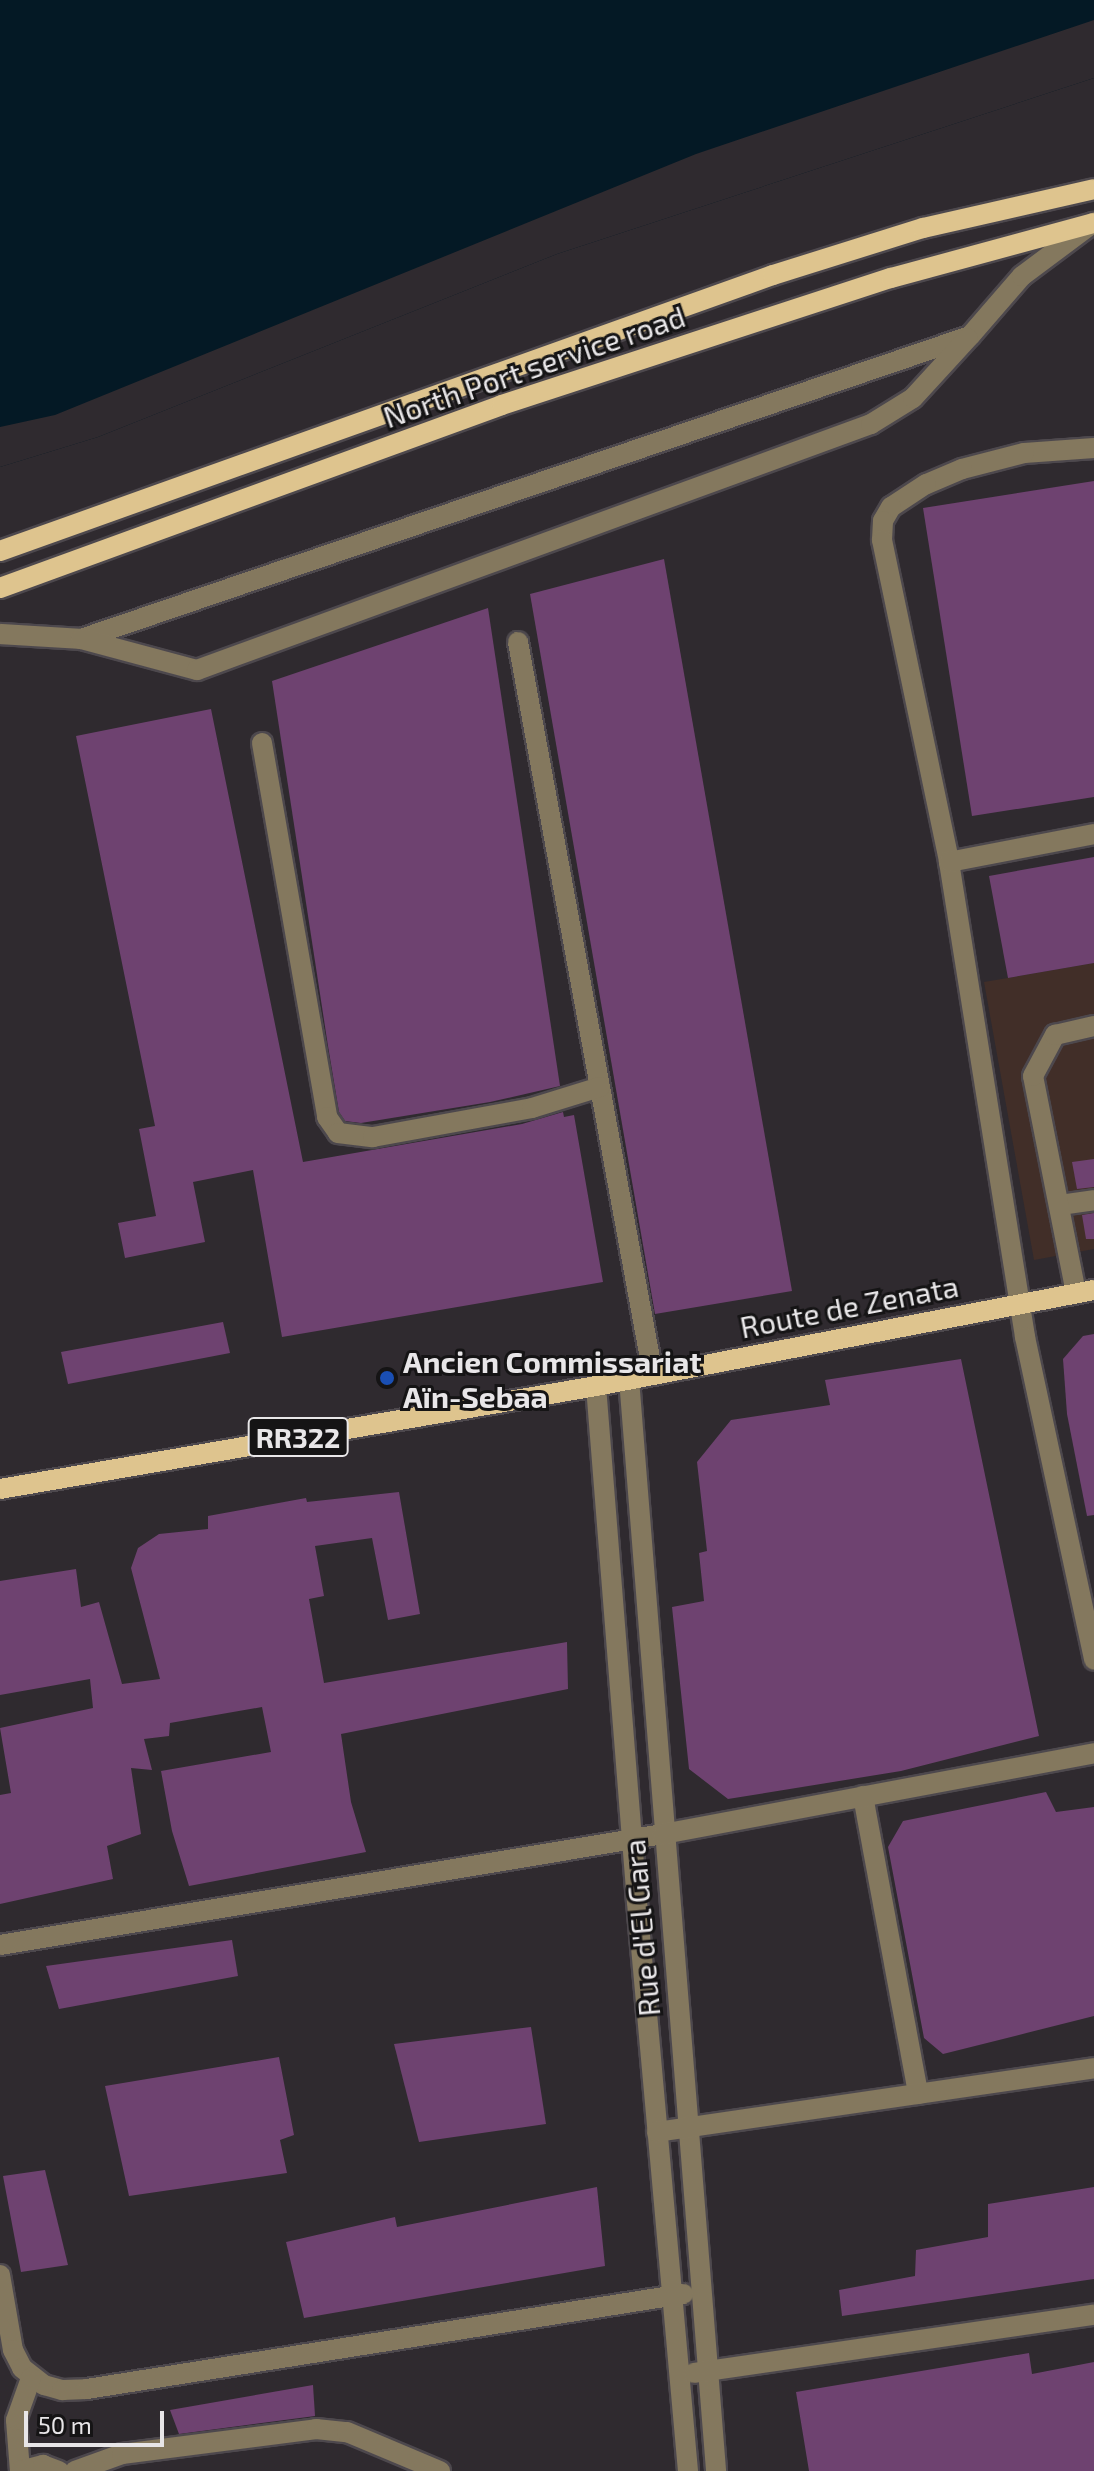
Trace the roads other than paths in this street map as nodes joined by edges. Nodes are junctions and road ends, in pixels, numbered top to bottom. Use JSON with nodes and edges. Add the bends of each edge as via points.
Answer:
{"nodes":[{"id":1,"x":1094,"y":189,"type":"edge"},
{"id":2,"x":1094,"y":223,"type":"edge"},
{"id":3,"x":970,"y":336,"type":"junction"},
{"id":4,"x":1094,"y":448,"type":"edge"},
{"id":5,"x":0,"y":551,"type":"edge"},
{"id":6,"x":0,"y":588,"type":"edge"},
{"id":7,"x":0,"y":634,"type":"edge"},
{"id":8,"x":81,"y":639,"type":"junction"},
{"id":9,"x":518,"y":642,"type":"dead end"},
{"id":10,"x":262,"y":743,"type":"dead end"},
{"id":11,"x":1094,"y":834,"type":"edge"},
{"id":12,"x":949,"y":862,"type":"junction"},
{"id":13,"x":1094,"y":1026,"type":"edge"},
{"id":14,"x":600,"y":1087,"type":"junction"},
{"id":15,"x":1094,"y":1200,"type":"edge"},
{"id":16,"x":1060,"y":1205,"type":"junction"},
{"id":17,"x":1085,"y":1292,"type":"edge"},
{"id":18,"x":1020,"y":1303,"type":"junction"},
{"id":19,"x":653,"y":1375,"type":"junction"},
{"id":20,"x":629,"y":1379,"type":"junction"},
{"id":21,"x":596,"y":1386,"type":"junction"},
{"id":22,"x":0,"y":1489,"type":"edge"},
{"id":23,"x":1084,"y":1569,"type":"edge"},
{"id":24,"x":1094,"y":1660,"type":"edge"},
{"id":25,"x":1094,"y":1753,"type":"edge"},
{"id":26,"x":863,"y":1796,"type":"junction"},
{"id":27,"x":663,"y":1834,"type":"junction"},
{"id":28,"x":631,"y":1839,"type":"junction"},
{"id":29,"x":0,"y":1945,"type":"edge"},
{"id":30,"x":1094,"y":2068,"type":"edge"},
{"id":31,"x":918,"y":2094,"type":"junction"},
{"id":32,"x":688,"y":2129,"type":"junction"},
{"id":33,"x":657,"y":2132,"type":"junction"},
{"id":34,"x":0,"y":2275,"type":"edge"},
{"id":35,"x":700,"y":2293,"type":"junction"},
{"id":36,"x":671,"y":2296,"type":"junction"},
{"id":37,"x":1094,"y":2315,"type":"edge"},
{"id":38,"x":707,"y":2371,"type":"junction"},
{"id":39,"x":679,"y":2376,"type":"junction"},
{"id":40,"x":31,"y":2378,"type":"junction"},
{"id":41,"x":20,"y":2471,"type":"edge"},
{"id":42,"x":59,"y":2471,"type":"edge"},
{"id":43,"x":75,"y":2471,"type":"edge"},
{"id":44,"x":440,"y":2471,"type":"edge"},
{"id":45,"x":688,"y":2471,"type":"edge"},
{"id":46,"x":716,"y":2471,"type":"edge"}],
"edges":[{"from":1,"to":5,"type":"main road","name":"North Port service road","via":[[923,228],[773,275]]},
{"from":2,"to":3,"type":"street","via":[[1022,276]]},
{"from":2,"to":6,"type":"main road","name":"North Port service road","via":[[891,278],[502,405]]},
{"from":3,"to":8,"type":"street"},
{"from":3,"to":8,"type":"street","via":[[913,398],[871,424],[197,670]]},
{"from":4,"to":12,"type":"street","via":[[1024,453],[962,469],[900,499],[883,521],[882,540]]},
{"from":7,"to":8,"type":"street"},
{"from":9,"to":14,"type":"street"},
{"from":10,"to":14,"type":"street","via":[[327,1117],[338,1133],[373,1137],[532,1108]]},
{"from":11,"to":12,"type":"street"},
{"from":12,"to":18,"type":"street"},
{"from":13,"to":16,"type":"street","via":[[1055,1035],[1033,1076]]},
{"from":14,"to":19,"type":"street"},
{"from":15,"to":16,"type":"street"},
{"from":16,"to":17,"type":"street"},
{"from":17,"to":18,"type":"main road","name":"Route de Zenata","number":"RR322"},
{"from":18,"to":19,"type":"main road","name":"Route de Zenata","number":"RR322"},
{"from":18,"to":23,"type":"street"},
{"from":19,"to":20,"type":"main road","name":"Route de Zenata","number":"RR322"},
{"from":20,"to":21,"type":"main road","name":"Route de Zenata","number":"RR322"},
{"from":20,"to":27,"type":"street","name":"Rue d'El Gara"},
{"from":21,"to":22,"type":"main road","name":"Route de Zenata","number":"RR322"},
{"from":21,"to":28,"type":"street","name":"Rue d'El Gara"},
{"from":23,"to":24,"type":"street"},
{"from":25,"to":26,"type":"street"},
{"from":26,"to":27,"type":"street"},
{"from":26,"to":31,"type":"street"},
{"from":27,"to":28,"type":"street"},
{"from":27,"to":32,"type":"street","name":"Rue d'El Gara"},
{"from":28,"to":29,"type":"street"},
{"from":28,"to":33,"type":"street","name":"Rue d'El Gara"},
{"from":30,"to":31,"type":"street"},
{"from":31,"to":32,"type":"street"},
{"from":32,"to":33,"type":"street"},
{"from":32,"to":35,"type":"street","name":"Rue d'El Gara"},
{"from":33,"to":36,"type":"street","name":"Rue d'El Gara"},
{"from":34,"to":40,"type":"street","via":[[13,2350]]},
{"from":35,"to":36,"type":"street"},
{"from":35,"to":38,"type":"street","name":"Rue d'El Gara"},
{"from":36,"to":39,"type":"street","name":"Rue d'El Gara"},
{"from":36,"to":40,"type":"street","via":[[87,2389],[62,2390]]},
{"from":37,"to":38,"type":"street"},
{"from":38,"to":39,"type":"street"},
{"from":38,"to":46,"type":"street","name":"Rue d'El Gara"},
{"from":39,"to":45,"type":"street","name":"Rue d'El Gara"},
{"from":40,"to":41,"type":"street","via":[[18,2408]]},
{"from":41,"to":42,"type":"street","via":[[43,2465]]},
{"from":43,"to":44,"type":"street","via":[[122,2454],[316,2429],[347,2432]]}]}
